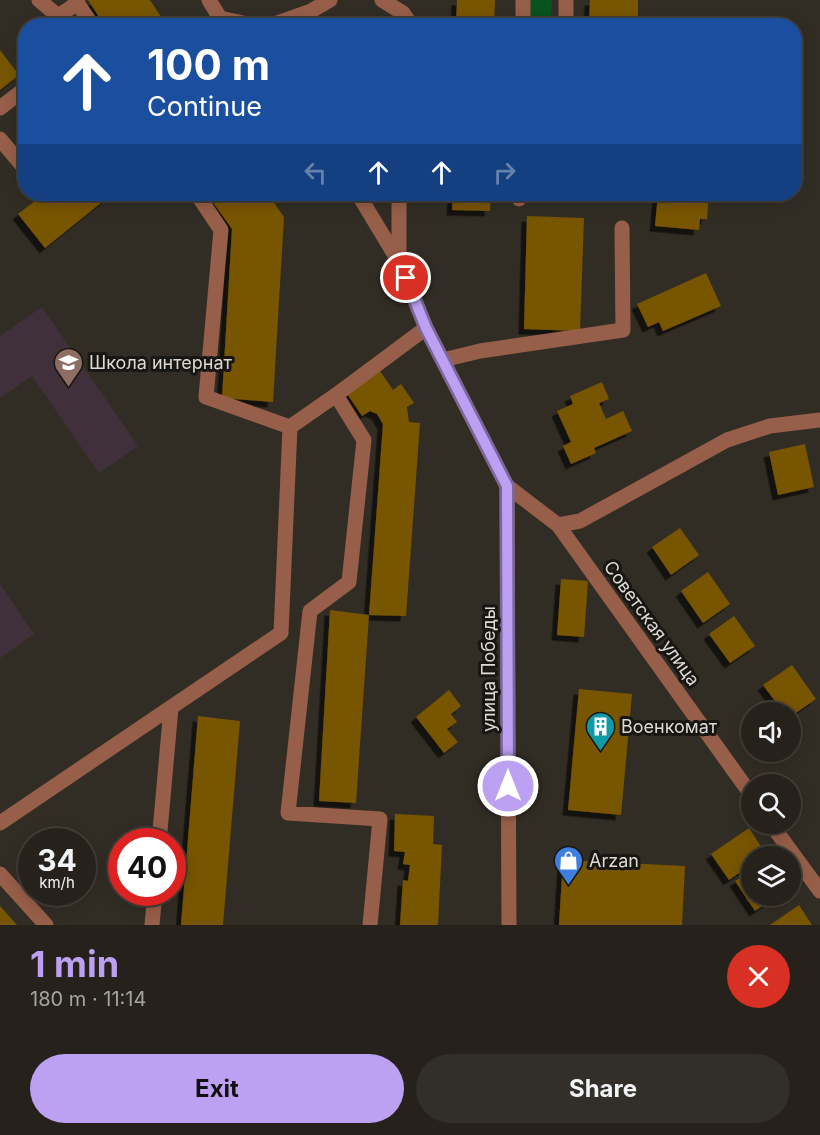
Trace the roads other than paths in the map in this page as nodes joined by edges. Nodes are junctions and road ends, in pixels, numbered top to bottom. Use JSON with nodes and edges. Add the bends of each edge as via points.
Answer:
{"nodes":[{"id":1,"x":39,"y":0,"type":"edge"},
{"id":2,"x":209,"y":0,"type":"edge"},
{"id":3,"x":330,"y":0,"type":"edge"},
{"id":4,"x":382,"y":0,"type":"edge"},
{"id":5,"x":523,"y":0,"type":"edge"},
{"id":6,"x":566,"y":0,"type":"edge"},
{"id":7,"x":76,"y":2,"type":"edge"},
{"id":8,"x":311,"y":11,"type":"junction"},
{"id":9,"x":406,"y":13,"type":"edge"},
{"id":10,"x":87,"y":18,"type":"edge"},
{"id":11,"x":217,"y":18,"type":"edge"},
{"id":12,"x":292,"y":18,"type":"edge"},
{"id":13,"x":306,"y":18,"type":"edge"},
{"id":14,"x":523,"y":18,"type":"edge"},
{"id":15,"x":566,"y":18,"type":"edge"},
{"id":16,"x":18,"y":94,"type":"edge"},
{"id":17,"x":0,"y":108,"type":"edge"},
{"id":18,"x":0,"y":139,"type":"edge"},
{"id":19,"x":18,"y":160,"type":"edge"},
{"id":20,"x":202,"y":201,"type":"edge"},
{"id":21,"x":362,"y":201,"type":"edge"},
{"id":22,"x":399,"y":201,"type":"edge"},
{"id":23,"x":622,"y":228,"type":"dead end"},
{"id":24,"x":399,"y":262,"type":"junction"},
{"id":25,"x":426,"y":328,"type":"junction"},
{"id":26,"x":443,"y":360,"type":"junction"},
{"id":27,"x":336,"y":395,"type":"junction"},
{"id":28,"x":820,"y":420,"type":"edge"},
{"id":29,"x":290,"y":427,"type":"junction"},
{"id":30,"x":507,"y":486,"type":"junction"},
{"id":31,"x":558,"y":525,"type":"junction"},
{"id":32,"x":171,"y":708,"type":"junction"},
{"id":33,"x":741,"y":781,"type":"edge"},
{"id":34,"x":0,"y":824,"type":"edge"},
{"id":35,"x":160,"y":828,"type":"edge"},
{"id":36,"x":778,"y":834,"type":"edge"},
{"id":37,"x":0,"y":874,"type":"edge"},
{"id":38,"x":820,"y":891,"type":"edge"},
{"id":39,"x":154,"y":906,"type":"edge"},
{"id":40,"x":46,"y":925,"type":"edge"},
{"id":41,"x":152,"y":925,"type":"edge"},
{"id":42,"x":370,"y":925,"type":"edge"},
{"id":43,"x":509,"y":925,"type":"edge"}],
"edges":[{"from":1,"to":7,"type":"street","via":[[58,16]]},
{"from":2,"to":11,"type":"street"},
{"from":3,"to":8,"type":"street"},
{"from":4,"to":9,"type":"street"},
{"from":5,"to":14,"type":"street"},
{"from":6,"to":15,"type":"street"},
{"from":7,"to":10,"type":"street"},
{"from":8,"to":12,"type":"street"},
{"from":8,"to":13,"type":"street"},
{"from":16,"to":17,"type":"street"},
{"from":18,"to":19,"type":"street"},
{"from":20,"to":29,"type":"street","via":[[221,230],[206,397]]},
{"from":21,"to":24,"type":"street"},
{"from":22,"to":24,"type":"street"},
{"from":23,"to":26,"type":"street","via":[[623,330]]},
{"from":24,"to":25,"type":"street"},
{"from":25,"to":26,"type":"street"},
{"from":25,"to":27,"type":"street"},
{"from":26,"to":30,"type":"street"},
{"from":27,"to":29,"type":"street"},
{"from":27,"to":42,"type":"street","via":[[364,440],[350,582],[310,611],[288,813],[380,819]]},
{"from":28,"to":31,"type":"street","via":[[770,426],[727,440],[580,521]]},
{"from":29,"to":32,"type":"street","via":[[281,633]]},
{"from":30,"to":31,"type":"street","name":"Советская улица"},
{"from":30,"to":43,"type":"street","name":"улица Победы"},
{"from":31,"to":33,"type":"street","name":"Советская улица"},
{"from":32,"to":34,"type":"street"},
{"from":32,"to":35,"type":"street"},
{"from":36,"to":38,"type":"street"},
{"from":37,"to":40,"type":"street"},
{"from":39,"to":41,"type":"street"}]}
